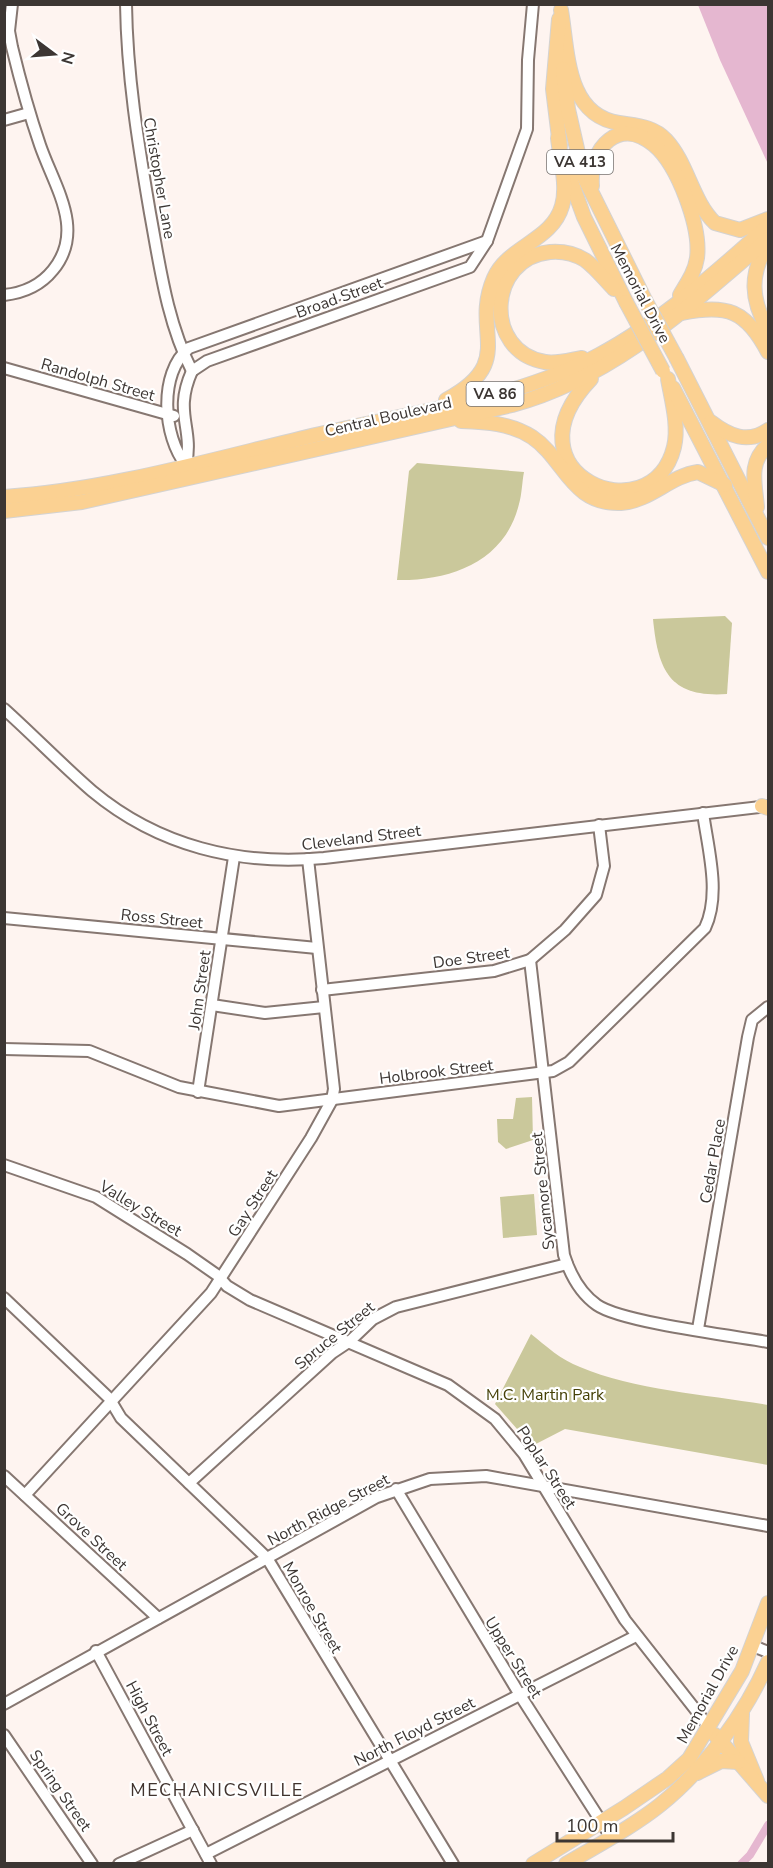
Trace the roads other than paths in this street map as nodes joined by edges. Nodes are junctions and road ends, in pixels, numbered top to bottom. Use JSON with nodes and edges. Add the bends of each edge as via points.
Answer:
{"nodes":[{"id":1,"x":12,"y":4,"type":"edge"},
{"id":2,"x":126,"y":4,"type":"edge"},
{"id":3,"x":532,"y":4,"type":"edge"},
{"id":4,"x":562,"y":7,"type":"edge"},
{"id":5,"x":4,"y":16,"type":"edge"},
{"id":6,"x":9,"y":31,"type":"junction"},
{"id":7,"x":29,"y":113,"type":"junction"},
{"id":8,"x":4,"y":120,"type":"edge"},
{"id":9,"x":558,"y":138,"type":"junction"},
{"id":10,"x":592,"y":197,"type":"junction"},
{"id":11,"x":768,"y":219,"type":"edge"},
{"id":12,"x":767,"y":235,"type":"edge"},
{"id":13,"x":487,"y":241,"type":"junction"},
{"id":14,"x":4,"y":295,"type":"edge"},
{"id":15,"x":626,"y":302,"type":"junction"},
{"id":16,"x":675,"y":309,"type":"junction"},
{"id":17,"x":768,"y":330,"type":"edge"},
{"id":18,"x":768,"y":352,"type":"edge"},
{"id":19,"x":183,"y":353,"type":"junction"},
{"id":20,"x":598,"y":356,"type":"junction"},
{"id":21,"x":4,"y":368,"type":"edge"},
{"id":22,"x":600,"y":370,"type":"junction"},
{"id":23,"x":192,"y":371,"type":"junction"},
{"id":24,"x":666,"y":375,"type":"junction"},
{"id":25,"x":429,"y":409,"type":"junction"},
{"id":26,"x":168,"y":414,"type":"junction"},
{"id":27,"x":183,"y":418,"type":"junction"},
{"id":28,"x":441,"y":421,"type":"junction"},
{"id":29,"x":709,"y":421,"type":"junction"},
{"id":30,"x":768,"y":430,"type":"edge"},
{"id":31,"x":768,"y":445,"type":"edge"},
{"id":32,"x":186,"y":465,"type":"junction"},
{"id":33,"x":724,"y":485,"type":"junction"},
{"id":34,"x":4,"y":497,"type":"edge"},
{"id":35,"x":4,"y":511,"type":"edge"},
{"id":36,"x":757,"y":515,"type":"junction"},
{"id":37,"x":768,"y":538,"type":"edge"},
{"id":38,"x":768,"y":573,"type":"edge"},
{"id":39,"x":4,"y":709,"type":"edge"},
{"id":40,"x":766,"y":807,"type":"edge"},
{"id":41,"x":703,"y":813,"type":"junction"},
{"id":42,"x":599,"y":825,"type":"junction"},
{"id":43,"x":234,"y":857,"type":"junction"},
{"id":44,"x":308,"y":859,"type":"junction"},
{"id":45,"x":4,"y":918,"type":"edge"},
{"id":46,"x":221,"y":939,"type":"junction"},
{"id":47,"x":317,"y":948,"type":"junction"},
{"id":48,"x":530,"y":960,"type":"junction"},
{"id":49,"x":322,"y":990,"type":"junction"},
{"id":50,"x":212,"y":1005,"type":"junction"},
{"id":51,"x":324,"y":1007,"type":"junction"},
{"id":52,"x":768,"y":1007,"type":"edge"},
{"id":53,"x":4,"y":1049,"type":"edge"},
{"id":54,"x":544,"y":1074,"type":"junction"},
{"id":55,"x":198,"y":1092,"type":"junction"},
{"id":56,"x":332,"y":1100,"type":"junction"},
{"id":57,"x":4,"y":1165,"type":"edge"},
{"id":58,"x":567,"y":1264,"type":"junction"},
{"id":59,"x":221,"y":1279,"type":"junction"},
{"id":60,"x":4,"y":1298,"type":"edge"},
{"id":61,"x":698,"y":1329,"type":"junction"},
{"id":62,"x":768,"y":1342,"type":"edge"},
{"id":63,"x":347,"y":1343,"type":"junction"},
{"id":64,"x":112,"y":1401,"type":"junction"},
{"id":65,"x":4,"y":1476,"type":"edge"},
{"id":66,"x":189,"y":1483,"type":"junction"},
{"id":67,"x":541,"y":1484,"type":"junction"},
{"id":68,"x":396,"y":1489,"type":"junction"},
{"id":69,"x":25,"y":1495,"type":"junction"},
{"id":70,"x":768,"y":1526,"type":"edge"},
{"id":71,"x":267,"y":1558,"type":"junction"},
{"id":72,"x":768,"y":1603,"type":"edge"},
{"id":73,"x":158,"y":1618,"type":"junction"},
{"id":74,"x":636,"y":1635,"type":"junction"},
{"id":75,"x":753,"y":1646,"type":"junction"},
{"id":76,"x":96,"y":1651,"type":"junction"},
{"id":77,"x":768,"y":1652,"type":"edge"},
{"id":78,"x":768,"y":1662,"type":"edge"},
{"id":79,"x":520,"y":1695,"type":"junction"},
{"id":80,"x":4,"y":1704,"type":"edge"},
{"id":81,"x":743,"y":1708,"type":"junction"},
{"id":82,"x":709,"y":1727,"type":"junction"},
{"id":83,"x":4,"y":1735,"type":"edge"},
{"id":84,"x":719,"y":1741,"type":"junction"},
{"id":85,"x":389,"y":1761,"type":"junction"},
{"id":86,"x":738,"y":1762,"type":"junction"},
{"id":87,"x":688,"y":1779,"type":"junction"},
{"id":88,"x":763,"y":1790,"type":"edge"},
{"id":89,"x":602,"y":1822,"type":"junction"},
{"id":90,"x":193,"y":1830,"type":"junction"},
{"id":91,"x":611,"y":1837,"type":"junction"},
{"id":92,"x":208,"y":1859,"type":"edge"},
{"id":93,"x":92,"y":1863,"type":"edge"},
{"id":94,"x":119,"y":1863,"type":"edge"},
{"id":95,"x":453,"y":1863,"type":"edge"},
{"id":96,"x":533,"y":1863,"type":"edge"},
{"id":97,"x":566,"y":1863,"type":"edge"}],
"edges":[{"from":1,"to":6,"type":"street"},
{"from":2,"to":19,"type":"street","name":"Christopher Lane","via":[[134,121],[172,326]]},
{"from":3,"to":13,"type":"street","name":"Broad Street","via":[[527,129]]},
{"from":4,"to":9,"type":"main road","name":"Memorial Drive","via":[[553,79]]},
{"from":4,"to":10,"type":"main road","name":"Memorial Drive","number":"VA 413","via":[[561,50],[568,109]]},
{"from":4,"to":11,"type":"main road","via":[[574,84],[590,110],[608,121],[647,128],[666,139],[715,223],[740,230]]},
{"from":5,"to":6,"type":"street"},
{"from":6,"to":7,"type":"street"},
{"from":7,"to":8,"type":"street"},
{"from":7,"to":14,"type":"street","via":[[66,212],[68,235],[57,265],[40,282]]},
{"from":9,"to":15,"type":"main road","name":"Memorial Drive","via":[[584,217]]},
{"from":9,"to":25,"type":"main road","via":[[563,198],[558,216],[547,230],[505,261],[494,277],[488,304],[488,358],[478,378]]},
{"from":10,"to":16,"type":"main road","via":[[594,157],[614,137],[639,137],[662,153],[682,189],[696,238],[694,270]]},
{"from":10,"to":29,"type":"main road","name":"Memorial Drive","number":"VA 413","bridge":true},
{"from":12,"to":16,"type":"main road","name":"Central Boulevard"},
{"from":12,"to":17,"type":"main road","via":[[753,283],[755,303]]},
{"from":13,"to":19,"type":"street","name":"Broad Street"},
{"from":13,"to":23,"type":"street","name":"Broad Street","via":[[470,267],[207,360]]},
{"from":15,"to":20,"type":"main road","via":[[586,261],[567,253],[528,258],[507,279],[500,295],[500,313],[508,337],[520,351],[548,362]]},
{"from":15,"to":24,"type":"main road","name":"Memorial Drive","bridge":true},
{"from":16,"to":18,"type":"main road","via":[[716,308],[734,312],[750,323]]},
{"from":16,"to":20,"type":"main road","name":"Central Boulevard","number":"VA 86"},
{"from":16,"to":22,"type":"main road","name":"Central Boulevard","via":[[619,359]]},
{"from":19,"to":23,"type":"street","name":"Christopher Lane"},
{"from":19,"to":26,"type":"street","via":[[172,376]]},
{"from":20,"to":25,"type":"main road","name":"Central Boulevard","number":"VA 86","via":[[531,384]]},
{"from":21,"to":26,"type":"street","name":"Randolph Street"},
{"from":22,"to":24,"type":"main road","via":[[566,413],[566,455],[589,483],[627,491],[658,475],[670,459],[675,424]]},
{"from":22,"to":28,"type":"main road","name":"Central Boulevard","number":"VA 86","via":[[576,384],[532,400]]},
{"from":23,"to":27,"type":"street","via":[[183,393]]},
{"from":24,"to":33,"type":"main road","name":"Memorial Drive"},
{"from":25,"to":32,"type":"main road","name":"Central Boulevard","number":"VA 86"},
{"from":26,"to":27,"type":"street","name":"Randolph Street"},
{"from":26,"to":32,"type":"street","via":[[177,453]]},
{"from":27,"to":32,"type":"street","via":[[190,446]]},
{"from":28,"to":33,"type":"main road","via":[[494,423],[519,430],[539,443],[571,483],[605,501],[630,501],[698,472]]},
{"from":28,"to":35,"type":"main road","name":"Central Boulevard","number":"VA 86","via":[[82,502]]},
{"from":29,"to":30,"type":"main road","via":[[739,438],[755,437]]},
{"from":29,"to":36,"type":"main road","name":"Memorial Drive","number":"VA 413"},
{"from":31,"to":36,"type":"main road","via":[[754,472]]},
{"from":32,"to":34,"type":"main road","name":"Central Boulevard","number":"VA 86","via":[[55,492]]},
{"from":33,"to":38,"type":"main road","name":"Memorial Drive"},
{"from":36,"to":37,"type":"main road","name":"Memorial Drive","number":"VA 413"},
{"from":39,"to":43,"type":"street","name":"Cleveland Street","via":[[91,790],[129,817],[170,838]]},
{"from":40,"to":41,"type":"street","name":"Cleveland Street"},
{"from":41,"to":42,"type":"street","name":"Cleveland Street"},
{"from":41,"to":54,"type":"street","name":"Holbrook Street","via":[[713,895],[705,928],[569,1062]]},
{"from":42,"to":44,"type":"street","name":"Cleveland Street"},
{"from":42,"to":48,"type":"street","name":"Doe Street","via":[[604,867],[596,895],[565,930]]},
{"from":43,"to":44,"type":"street","name":"Cleveland Street"},
{"from":43,"to":46,"type":"street","name":"John Street"},
{"from":44,"to":47,"type":"street","name":"Gay Street"},
{"from":45,"to":46,"type":"street","name":"Ross Street"},
{"from":46,"to":47,"type":"street","name":"Ross Street"},
{"from":46,"to":50,"type":"street","name":"John Street"},
{"from":47,"to":49,"type":"street","name":"Gay Street"},
{"from":48,"to":49,"type":"street","name":"Doe Street","via":[[494,970]]},
{"from":48,"to":54,"type":"street","name":"Sycamore Street"},
{"from":49,"to":51,"type":"street","name":"Gay Street"},
{"from":50,"to":51,"type":"street","via":[[265,1013]]},
{"from":50,"to":55,"type":"street","name":"John Street"},
{"from":51,"to":56,"type":"street","name":"Gay Street"},
{"from":52,"to":61,"type":"street","name":"Cedar Place","via":[[752,1020],[748,1037]]},
{"from":53,"to":55,"type":"street","name":"Holbrook Street","via":[[89,1050]]},
{"from":54,"to":56,"type":"street","name":"Holbrook Street"},
{"from":54,"to":58,"type":"street","name":"Sycamore Street"},
{"from":55,"to":56,"type":"street","name":"Holbrook Street","via":[[268,1105]]},
{"from":56,"to":59,"type":"street","name":"Gay Street"},
{"from":57,"to":59,"type":"street","name":"Valley Street","via":[[96,1197]]},
{"from":58,"to":61,"type":"street","name":"Sycamore Street","via":[[587,1296],[607,1311]]},
{"from":58,"to":63,"type":"street","name":"Spruce Street","via":[[396,1307],[373,1319]]},
{"from":59,"to":63,"type":"street","name":"Poplar Street","via":[[262,1306]]},
{"from":59,"to":64,"type":"street","name":"Gay Street"},
{"from":60,"to":64,"type":"street","name":"Monroe Street"},
{"from":61,"to":62,"type":"street","name":"Sycamore Street"},
{"from":63,"to":66,"type":"street","name":"Spruce Street"},
{"from":63,"to":67,"type":"street","name":"Poplar Street","via":[[448,1385],[480,1406],[509,1434]]},
{"from":64,"to":66,"type":"street","name":"Monroe Street","via":[[121,1418]]},
{"from":64,"to":69,"type":"street","name":"Gay Street"},
{"from":65,"to":69,"type":"street","name":"Grove Street"},
{"from":66,"to":71,"type":"street","name":"Monroe Street"},
{"from":67,"to":68,"type":"street","name":"North Ridge Street","via":[[466,1475],[430,1479]]},
{"from":67,"to":70,"type":"street","name":"North Ridge Street"},
{"from":67,"to":74,"type":"street","name":"Poplar Street"},
{"from":68,"to":71,"type":"street","name":"North Ridge Street"},
{"from":68,"to":79,"type":"street","name":"Upper Street"},
{"from":69,"to":73,"type":"street","name":"Grove Street"},
{"from":71,"to":73,"type":"street","name":"North Ridge Street"},
{"from":71,"to":85,"type":"street","name":"Monroe Street"},
{"from":72,"to":75,"type":"main road","name":"Memorial Drive"},
{"from":73,"to":76,"type":"street","name":"North Ridge Street"},
{"from":74,"to":79,"type":"street","name":"North Floyd Street"},
{"from":74,"to":82,"type":"street","name":"Poplar Street"},
{"from":75,"to":77,"type":"street"},
{"from":75,"to":82,"type":"main road","name":"Memorial Drive"},
{"from":76,"to":80,"type":"street","name":"North Ridge Street"},
{"from":76,"to":90,"type":"street","name":"High Street"},
{"from":78,"to":81,"type":"main road","name":"Memorial Drive"},
{"from":79,"to":85,"type":"street","name":"North Floyd Street"},
{"from":79,"to":89,"type":"street","name":"Upper Street"},
{"from":81,"to":84,"type":"main road","name":"Memorial Drive"},
{"from":81,"to":88,"type":"main road","via":[[741,1742]]},
{"from":82,"to":84,"type":"main road"},
{"from":82,"to":89,"type":"main road","name":"Memorial Drive","via":[[679,1769]]},
{"from":83,"to":93,"type":"street","name":"Spring Street"},
{"from":84,"to":86,"type":"main road"},
{"from":84,"to":87,"type":"main road","name":"Memorial Drive"},
{"from":85,"to":92,"type":"street","name":"North Floyd Street"},
{"from":85,"to":95,"type":"street","name":"Monroe Street"},
{"from":86,"to":87,"type":"main road","via":[[712,1763]]},
{"from":86,"to":88,"type":"main road"},
{"from":87,"to":91,"type":"main road","name":"Memorial Drive","via":[[660,1805]]},
{"from":89,"to":91,"type":"street","name":"Upper Street"},
{"from":89,"to":96,"type":"main road","name":"Memorial Drive"},
{"from":90,"to":92,"type":"street","name":"High Street"},
{"from":90,"to":94,"type":"street"},
{"from":91,"to":97,"type":"main road","name":"Memorial Drive"}]}
